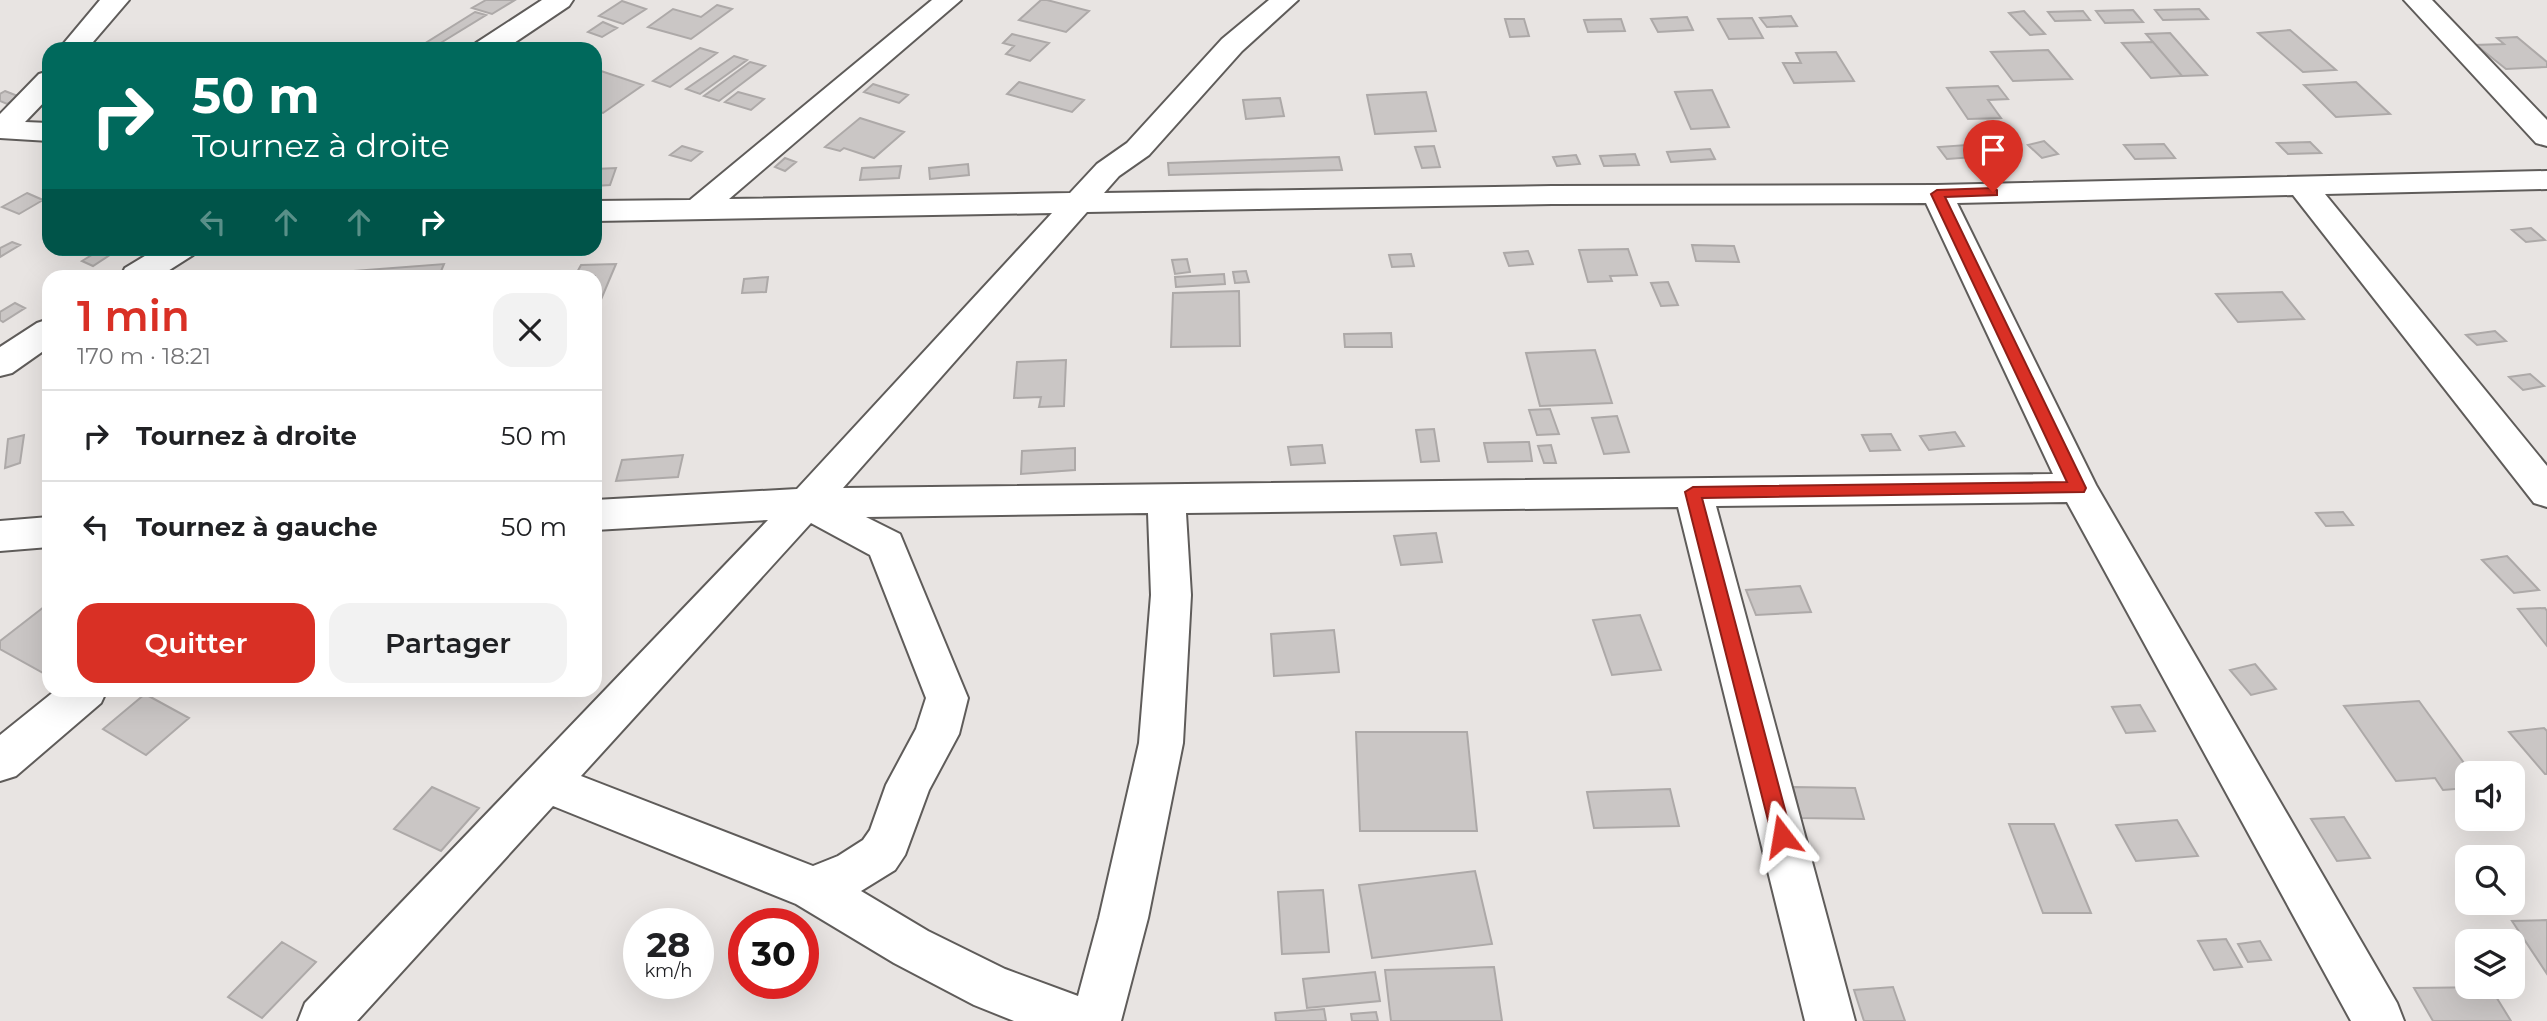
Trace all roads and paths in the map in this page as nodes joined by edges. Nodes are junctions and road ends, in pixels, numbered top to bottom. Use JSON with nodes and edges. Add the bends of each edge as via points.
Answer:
{"nodes":[{"id":1,"x":116,"y":0,"type":"edge"},
{"id":2,"x":560,"y":0,"type":"edge"},
{"id":3,"x":948,"y":0,"type":"edge"},
{"id":4,"x":1285,"y":0,"type":"edge"},
{"id":5,"x":2417,"y":0,"type":"edge"},
{"id":6,"x":79,"y":42,"type":"edge"},
{"id":7,"x":497,"y":42,"type":"edge"},
{"id":8,"x":42,"y":87,"type":"edge"},
{"id":9,"x":1,"y":129,"type":"edge"},
{"id":10,"x":42,"y":132,"type":"edge"},
{"id":11,"x":2547,"y":136,"type":"edge"},
{"id":12,"x":2547,"y":180,"type":"edge"},
{"id":13,"x":2300,"y":184,"type":"junction"},
{"id":14,"x":1937,"y":194,"type":"junction"},
{"id":15,"x":1082,"y":201,"type":"junction"},
{"id":16,"x":699,"y":208,"type":"junction"},
{"id":17,"x":602,"y":211,"type":"edge"},
{"id":18,"x":169,"y":256,"type":"edge"},
{"id":19,"x":147,"y":270,"type":"edge"},
{"id":20,"x":42,"y":336,"type":"edge"},
{"id":21,"x":0,"y":363,"type":"edge"},
{"id":22,"x":2078,"y":488,"type":"junction"},
{"id":23,"x":1693,"y":492,"type":"junction"},
{"id":24,"x":2547,"y":493,"type":"edge"},
{"id":25,"x":1166,"y":498,"type":"junction"},
{"id":26,"x":807,"y":503,"type":"junction"},
{"id":27,"x":602,"y":515,"type":"edge"},
{"id":28,"x":42,"y":533,"type":"edge"},
{"id":29,"x":0,"y":536,"type":"edge"},
{"id":30,"x":78,"y":697,"type":"edge"},
{"id":31,"x":0,"y":762,"type":"edge"},
{"id":32,"x":544,"y":782,"type":"junction"},
{"id":33,"x":813,"y":888,"type":"junction"},
{"id":34,"x":323,"y":1021,"type":"edge"},
{"id":35,"x":1078,"y":1021,"type":"edge"},
{"id":36,"x":1096,"y":1021,"type":"edge"},
{"id":37,"x":1830,"y":1021,"type":"edge"},
{"id":38,"x":2379,"y":1021,"type":"edge"}],
"edges":[{"from":1,"to":6,"type":"street"},
{"from":2,"to":7,"type":"street"},
{"from":3,"to":16,"type":"street"},
{"from":4,"to":15,"type":"street","via":[[1232,45],[1138,149],[1108,170]]},
{"from":5,"to":11,"type":"street"},
{"from":8,"to":9,"type":"street"},
{"from":9,"to":10,"type":"street"},
{"from":12,"to":13,"type":"street"},
{"from":13,"to":14,"type":"street"},
{"from":13,"to":24,"type":"street"},
{"from":14,"to":15,"type":"street"},
{"from":14,"to":22,"type":"street"},
{"from":15,"to":16,"type":"street"},
{"from":15,"to":26,"type":"street"},
{"from":16,"to":17,"type":"street"},
{"from":18,"to":19,"type":"street"},
{"from":20,"to":21,"type":"street"},
{"from":22,"to":23,"type":"street"},
{"from":22,"to":38,"type":"street"},
{"from":23,"to":25,"type":"street"},
{"from":23,"to":37,"type":"street"},
{"from":25,"to":26,"type":"street"},
{"from":25,"to":36,"type":"street","via":[[1171,594],[1161,743],[1114,965]]},
{"from":26,"to":27,"type":"street"},
{"from":26,"to":32,"type":"street"},
{"from":26,"to":33,"type":"street","via":[[886,545],[947,698],[937,734],[908,785],[879,855],[855,871]]},
{"from":28,"to":29,"type":"street"},
{"from":30,"to":31,"type":"street"},
{"from":32,"to":33,"type":"street"},
{"from":32,"to":34,"type":"street"},
{"from":33,"to":35,"type":"street","via":[[968,976]]}]}
